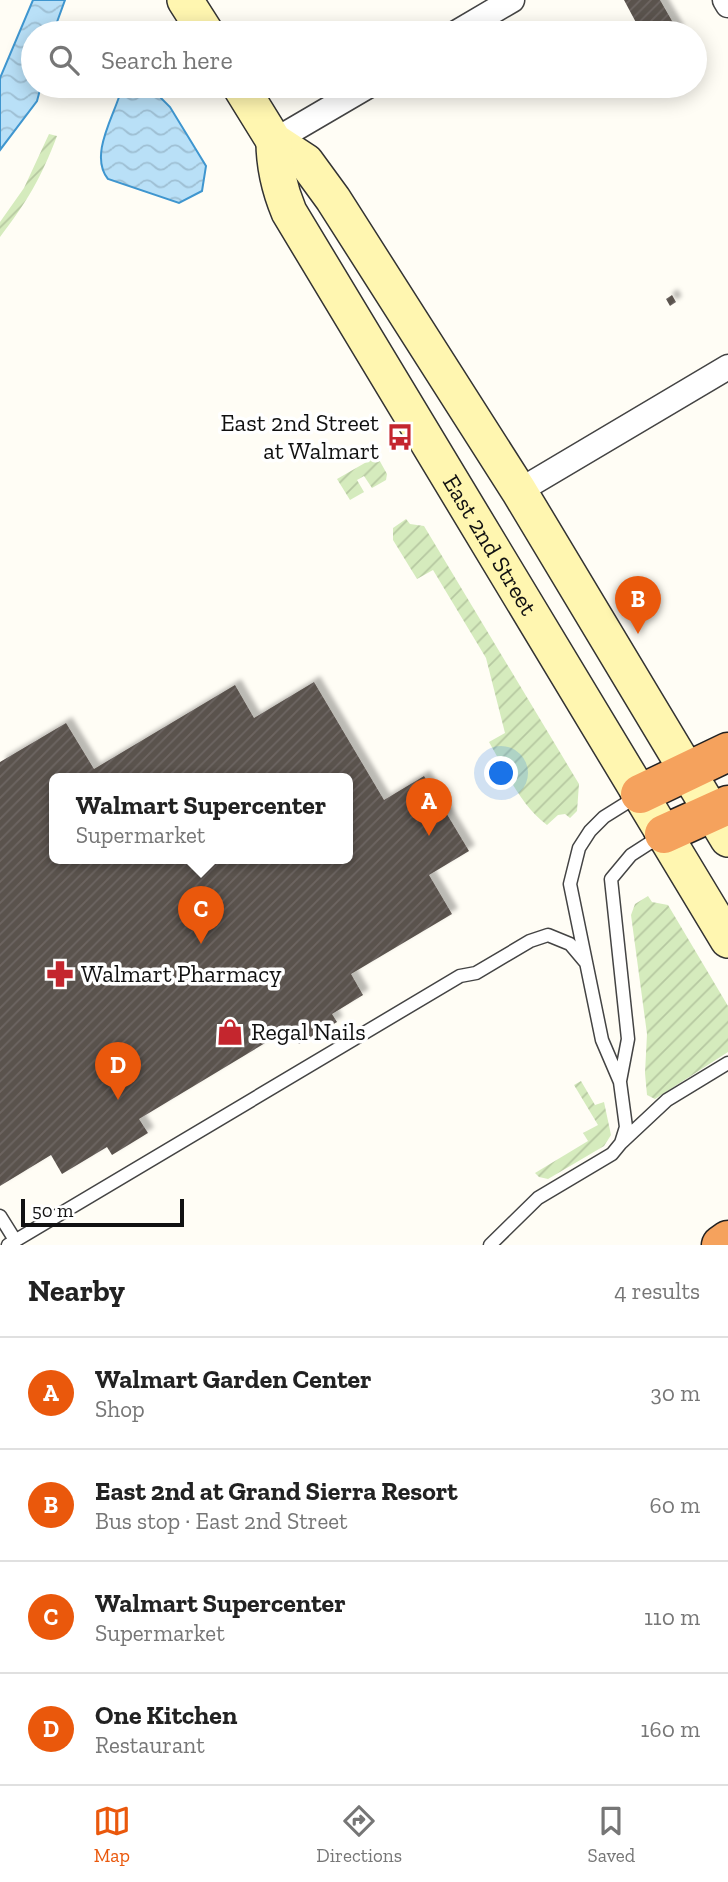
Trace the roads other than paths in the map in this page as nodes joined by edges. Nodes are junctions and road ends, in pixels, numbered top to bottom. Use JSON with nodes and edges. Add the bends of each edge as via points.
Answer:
{"nodes":[{"id":1,"x":184,"y":0,"type":"edge"},
{"id":2,"x":512,"y":0,"type":"edge"},
{"id":3,"x":725,"y":0,"type":"edge"},
{"id":4,"x":728,"y":5,"type":"edge"},
{"id":5,"x":198,"y":21,"type":"edge"},
{"id":6,"x":476,"y":21,"type":"edge"},
{"id":7,"x":247,"y":98,"type":"edge"},
{"id":8,"x":347,"y":98,"type":"edge"},
{"id":9,"x":274,"y":141,"type":"junction"},
{"id":10,"x":728,"y":367,"type":"edge"},
{"id":11,"x":519,"y":491,"type":"junction"},
{"id":12,"x":728,"y":752,"type":"edge"},
{"id":13,"x":688,"y":771,"type":"junction"},
{"id":14,"x":640,"y":794,"type":"junction"},
{"id":15,"x":723,"y":818,"type":"edge"},
{"id":16,"x":664,"y":834,"type":"junction"},
{"id":17,"x":728,"y":940,"type":"edge"},
{"id":18,"x":586,"y":963,"type":"junction"},
{"id":19,"x":728,"y":1063,"type":"edge"},
{"id":20,"x":620,"y":1082,"type":"junction"},
{"id":21,"x":621,"y":1143,"type":"junction"},
{"id":22,"x":0,"y":1216,"type":"edge"},
{"id":23,"x":728,"y":1240,"type":"edge"},
{"id":24,"x":11,"y":1243,"type":"edge"},
{"id":25,"x":490,"y":1245,"type":"edge"},
{"id":26,"x":721,"y":1245,"type":"edge"}],
"edges":[{"from":1,"to":5,"type":"main road"},
{"from":2,"to":6,"type":"street"},
{"from":3,"to":4,"type":"street"},
{"from":7,"to":9,"type":"main road","name":"East 2nd Street"},
{"from":8,"to":9,"type":"street"},
{"from":9,"to":11,"type":"main road","name":"East 2nd Street","via":[[306,162],[333,199]]},
{"from":9,"to":14,"type":"main road","name":"East 2nd Street","via":[[274,167],[289,212]]},
{"from":10,"to":11,"type":"street"},
{"from":11,"to":13,"type":"main road","name":"East 2nd Street"},
{"from":12,"to":13,"type":"highway"},
{"from":13,"to":14,"type":"highway"},
{"from":13,"to":15,"type":"main road","name":"East 2nd Street"},
{"from":14,"to":16,"type":"main road","name":"East 2nd Street"},
{"from":14,"to":18,"type":"lane","via":[[590,831],[573,864],[570,884]]},
{"from":15,"to":16,"type":"highway"},
{"from":16,"to":17,"type":"main road","name":"East 2nd Street"},
{"from":16,"to":20,"type":"lane","via":[[631,855],[611,879],[628,1039]]},
{"from":18,"to":20,"type":"lane","via":[[602,1040]]},
{"from":18,"to":24,"type":"lane","via":[[570,944],[548,935],[530,941],[476,974],[460,976]]},
{"from":19,"to":21,"type":"lane","via":[[667,1100]]},
{"from":20,"to":21,"type":"lane","via":[[626,1127]]},
{"from":21,"to":25,"type":"lane","via":[[611,1154],[538,1198]]},
{"from":22,"to":24,"type":"lane"},
{"from":23,"to":26,"type":"highway"}]}
